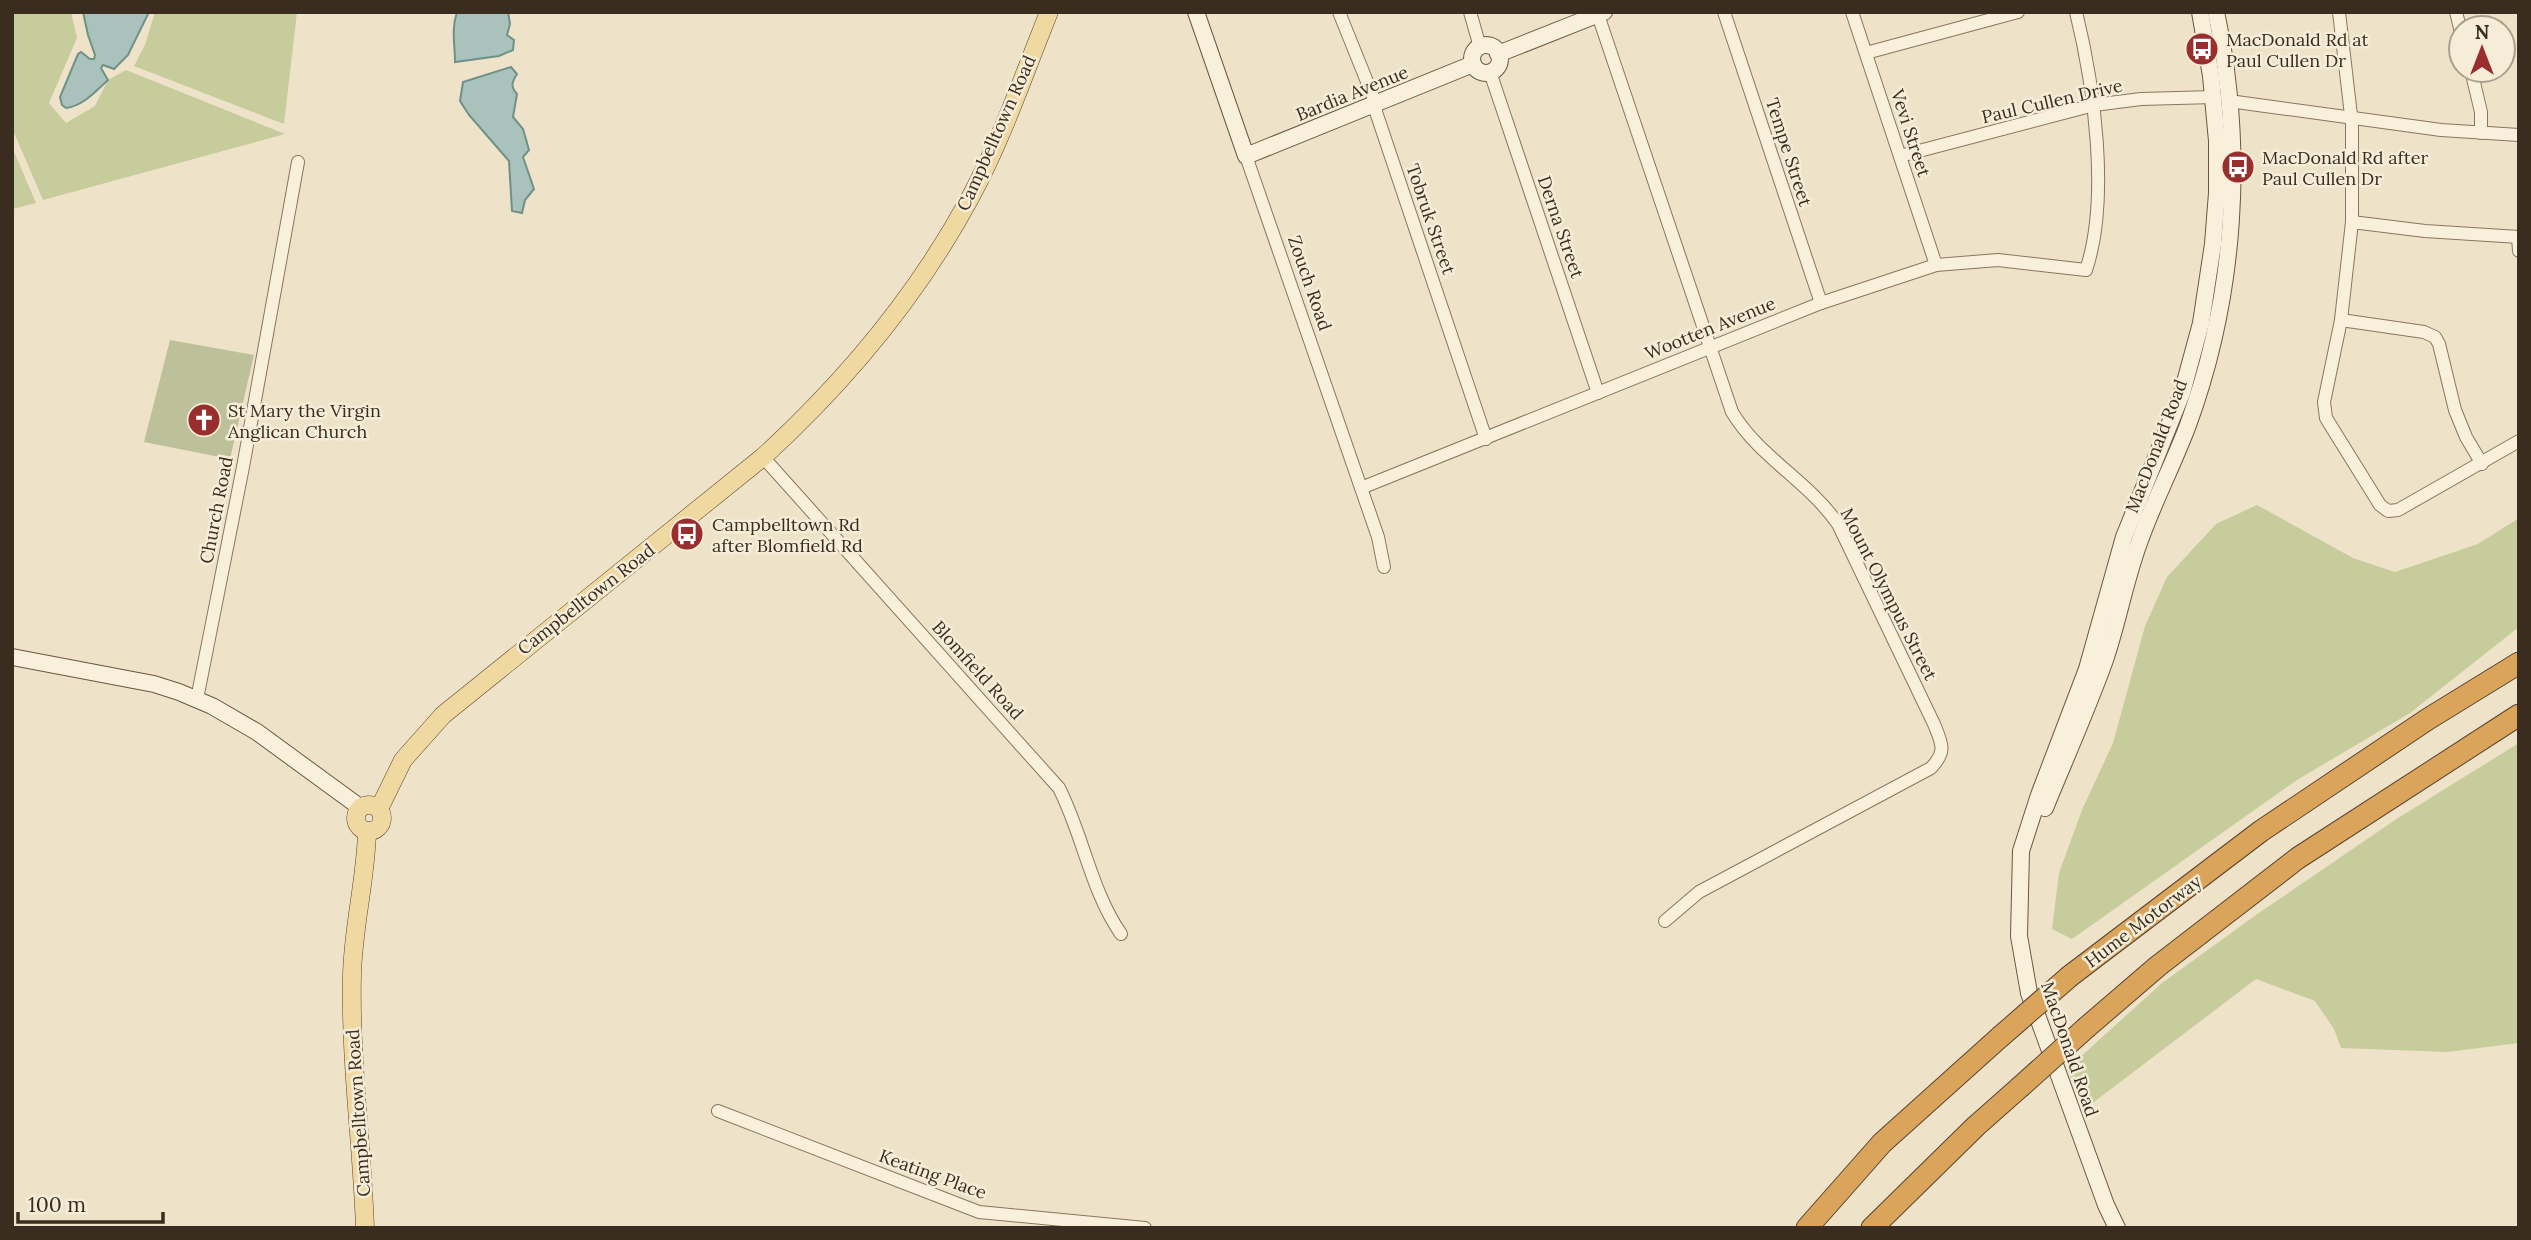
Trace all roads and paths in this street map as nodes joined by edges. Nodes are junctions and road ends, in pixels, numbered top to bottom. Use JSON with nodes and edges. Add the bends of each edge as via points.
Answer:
{"nodes":[{"id":1,"x":1049,"y":12,"type":"edge"},
{"id":2,"x":1196,"y":12,"type":"edge"},
{"id":3,"x":1339,"y":12,"type":"edge"},
{"id":4,"x":1470,"y":12,"type":"edge"},
{"id":5,"x":1724,"y":12,"type":"edge"},
{"id":6,"x":1852,"y":12,"type":"edge"},
{"id":7,"x":2018,"y":12,"type":"edge"},
{"id":8,"x":2076,"y":12,"type":"edge"},
{"id":9,"x":2200,"y":12,"type":"edge"},
{"id":10,"x":2216,"y":12,"type":"edge"},
{"id":11,"x":2339,"y":12,"type":"edge"},
{"id":12,"x":1600,"y":13,"type":"edge"},
{"id":13,"x":1968,"y":18,"type":"edge"},
{"id":14,"x":1480,"y":47,"type":"junction"},
{"id":15,"x":1866,"y":52,"type":"junction"},
{"id":16,"x":1498,"y":54,"type":"junction"},
{"id":17,"x":1473,"y":64,"type":"junction"},
{"id":18,"x":1490,"y":72,"type":"junction"},
{"id":19,"x":2474,"y":84,"type":"edge"},
{"id":20,"x":2221,"y":99,"type":"junction"},
{"id":21,"x":1376,"y":104,"type":"junction"},
{"id":22,"x":2094,"y":105,"type":"junction"},
{"id":23,"x":2352,"y":118,"type":"junction"},
{"id":24,"x":2481,"y":133,"type":"junction"},
{"id":25,"x":2519,"y":135,"type":"edge"},
{"id":26,"x":1246,"y":156,"type":"junction"},
{"id":27,"x":1900,"y":156,"type":"junction"},
{"id":28,"x":298,"y":162,"type":"dead end"},
{"id":29,"x":2352,"y":222,"type":"junction"},
{"id":30,"x":2518,"y":237,"type":"edge"},
{"id":31,"x":2519,"y":251,"type":"edge"},
{"id":32,"x":1936,"y":265,"type":"junction"},
{"id":33,"x":1821,"y":303,"type":"junction"},
{"id":34,"x":2341,"y":320,"type":"junction"},
{"id":35,"x":1709,"y":348,"type":"junction"},
{"id":36,"x":1598,"y":393,"type":"junction"},
{"id":37,"x":1486,"y":439,"type":"junction"},
{"id":38,"x":2519,"y":441,"type":"edge"},
{"id":39,"x":763,"y":457,"type":"junction"},
{"id":40,"x":2482,"y":464,"type":"junction"},
{"id":41,"x":1361,"y":488,"type":"junction"},
{"id":42,"x":1384,"y":568,"type":"dead end"},
{"id":43,"x":12,"y":657,"type":"edge"},
{"id":44,"x":2519,"y":663,"type":"edge"},
{"id":45,"x":197,"y":699,"type":"junction"},
{"id":46,"x":2519,"y":715,"type":"edge"},
{"id":47,"x":370,"y":809,"type":"junction"},
{"id":48,"x":1665,"y":921,"type":"dead end"},
{"id":49,"x":1121,"y":934,"type":"dead end"},
{"id":50,"x":718,"y":1111,"type":"dead end"},
{"id":51,"x":1976,"y":1126,"type":"junction"},
{"id":52,"x":1882,"y":1143,"type":"junction"},
{"id":53,"x":365,"y":1228,"type":"edge"},
{"id":54,"x":1145,"y":1228,"type":"edge"},
{"id":55,"x":1792,"y":1228,"type":"edge"},
{"id":56,"x":1807,"y":1228,"type":"edge"},
{"id":57,"x":1872,"y":1228,"type":"edge"},
{"id":58,"x":1890,"y":1228,"type":"edge"},
{"id":59,"x":2116,"y":1228,"type":"edge"}],
"edges":[{"from":1,"to":39,"type":"main road","name":"Campbelltown Road","via":[[986,165],[923,274],[846,375]]},
{"from":2,"to":26,"type":"street","name":"Zouch Road"},
{"from":3,"to":21,"type":"street","name":"Tobruk Street"},
{"from":4,"to":14,"type":"street"},
{"from":5,"to":33,"type":"street","name":"Tempe Street"},
{"from":6,"to":15,"type":"street","name":"Vevi Street"},
{"from":7,"to":13,"type":"street"},
{"from":8,"to":22,"type":"street"},
{"from":9,"to":20,"type":"street","name":"MacDonald Road"},
{"from":10,"to":20,"type":"street","name":"MacDonald Road"},
{"from":11,"to":23,"type":"street"},
{"from":12,"to":16,"type":"street"},
{"from":12,"to":35,"type":"street","name":"Mount Olympus Street"},
{"from":13,"to":15,"type":"street"},
{"from":14,"to":16,"type":"street","via":[[1492,47]]},
{"from":14,"to":17,"type":"street","via":[[1472,56]]},
{"from":15,"to":27,"type":"street","name":"Vevi Street"},
{"from":16,"to":18,"type":"street","via":[[1497,66]]},
{"from":17,"to":18,"type":"street","via":[[1478,71]]},
{"from":17,"to":21,"type":"street","name":"Bardia Avenue"},
{"from":18,"to":36,"type":"street","name":"Derna Street"},
{"from":19,"to":24,"type":"street"},
{"from":20,"to":22,"type":"street","name":"Paul Cullen Drive","via":[[2141,99]]},
{"from":20,"to":23,"type":"street","name":"Paul Cullen Drive"},
{"from":20,"to":59,"type":"street","name":"MacDonald Road","via":[[2213,244],[2195,348],[2171,425],[2124,537],[2087,669],[2021,851],[2019,936],[2029,993]]},
{"from":21,"to":26,"type":"street","name":"Bardia Avenue"},
{"from":21,"to":37,"type":"street","name":"Tobruk Street"},
{"from":22,"to":27,"type":"street","name":"Paul Cullen Drive"},
{"from":22,"to":32,"type":"street","name":"Wootten Avenue","via":[[2096,211],[2085,270],[1998,260]]},
{"from":23,"to":24,"type":"street","name":"Paul Cullen Drive"},
{"from":23,"to":29,"type":"street"},
{"from":24,"to":25,"type":"street","name":"Paul Cullen Drive"},
{"from":26,"to":41,"type":"street","name":"Zouch Road"},
{"from":27,"to":32,"type":"street","name":"Vevi Street"},
{"from":28,"to":45,"type":"street","name":"Church Road"},
{"from":29,"to":30,"type":"street"},
{"from":29,"to":34,"type":"street"},
{"from":30,"to":31,"type":"street"},
{"from":32,"to":33,"type":"street","name":"Wootten Avenue"},
{"from":33,"to":35,"type":"street","name":"Wootten Avenue"},
{"from":34,"to":40,"type":"street","via":[[2435,337],[2458,417]]},
{"from":34,"to":40,"type":"street","via":[[2324,410],[2384,509],[2399,510]]},
{"from":35,"to":36,"type":"street","name":"Wootten Avenue"},
{"from":35,"to":48,"type":"street","name":"Mount Olympus Street","via":[[1743,431],[1815,496],[1838,524],[1934,724],[1942,751],[1931,768],[1699,892]]},
{"from":36,"to":37,"type":"street","name":"Wootten Avenue"},
{"from":37,"to":41,"type":"street","name":"Wootten Avenue"},
{"from":38,"to":40,"type":"street"},
{"from":39,"to":47,"type":"main road","name":"Campbelltown Road","via":[[443,715],[403,760]]},
{"from":39,"to":49,"type":"street","name":"Blomfield Road","via":[[1059,788],[1107,915]]},
{"from":41,"to":42,"type":"street","name":"Zouch Road"},
{"from":43,"to":45,"type":"street","via":[[154,684]]},
{"from":44,"to":52,"type":"highway","name":"Hume Motorway","bridge":true,"via":[[2261,831],[2070,976]]},
{"from":45,"to":47,"type":"street","via":[[257,732]]},
{"from":46,"to":51,"type":"highway","bridge":true,"via":[[2298,858],[2158,966]]},
{"from":47,"to":53,"type":"main road","name":"Campbelltown Road","via":[[382,817],[379,827],[367,831],[351,1016]]},
{"from":50,"to":54,"type":"street","name":"Keating Place","via":[[979,1212]]},
{"from":51,"to":57,"type":"highway"},
{"from":51,"to":58,"type":"highway","via":[[1935,1181]]},
{"from":52,"to":55,"type":"highway"},
{"from":52,"to":56,"type":"highway","name":"Hume Motorway"}]}
